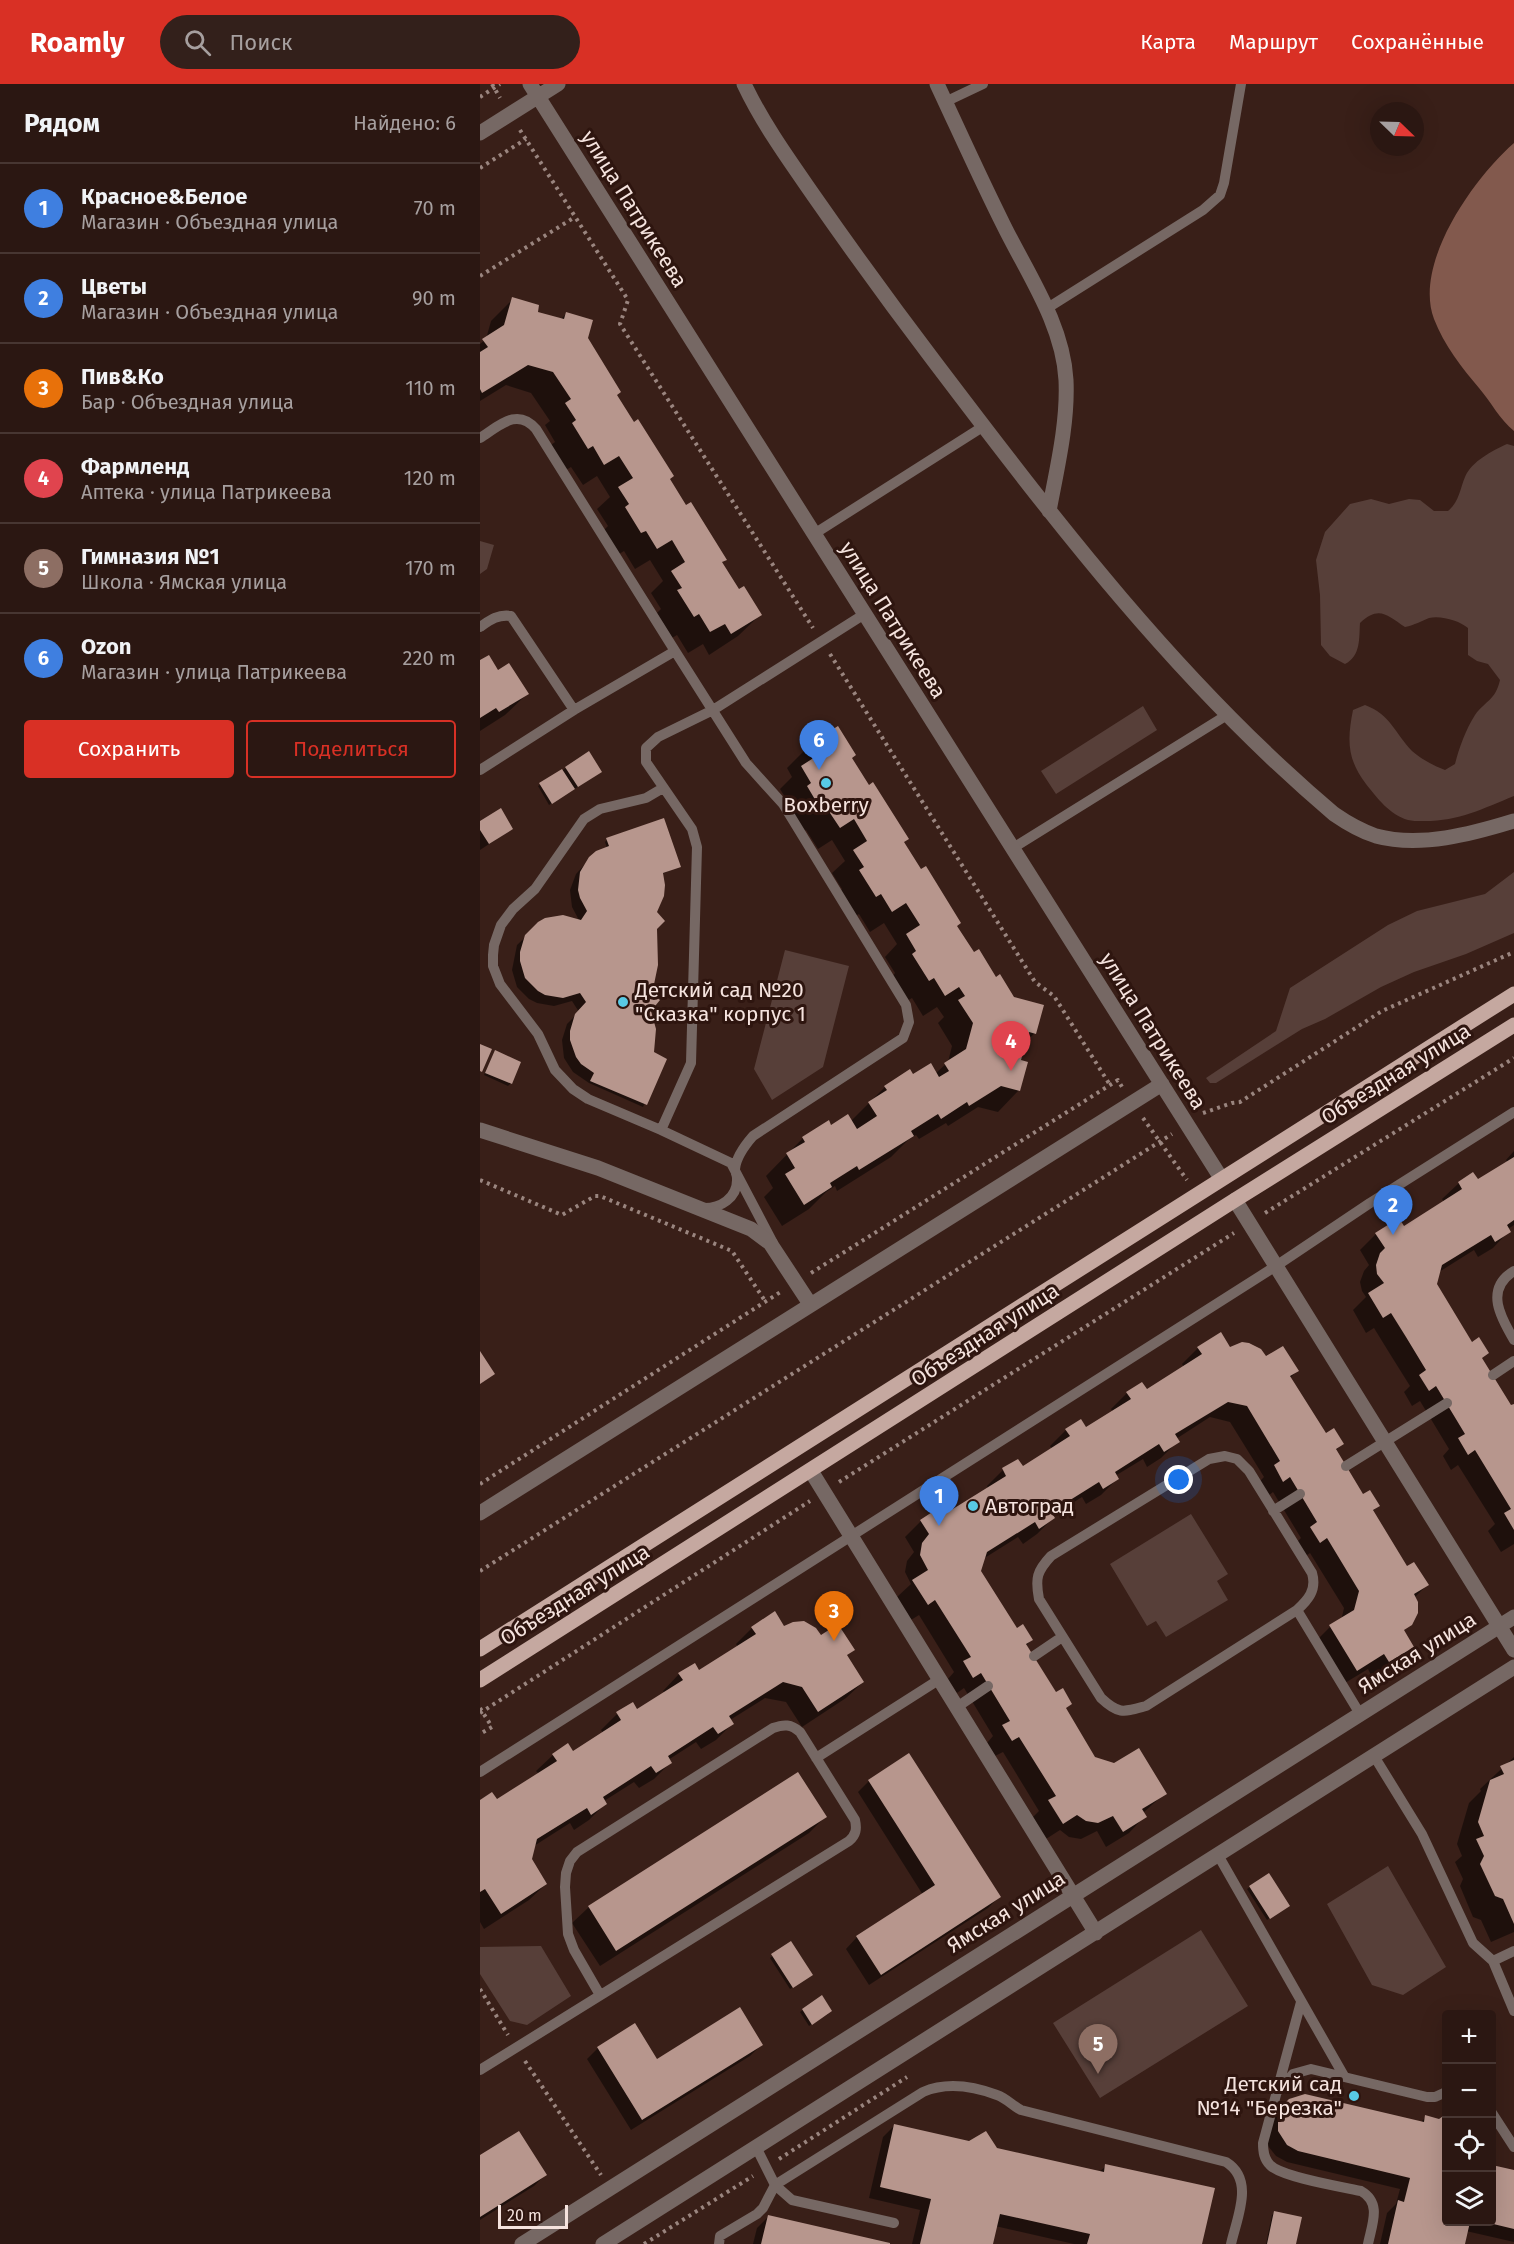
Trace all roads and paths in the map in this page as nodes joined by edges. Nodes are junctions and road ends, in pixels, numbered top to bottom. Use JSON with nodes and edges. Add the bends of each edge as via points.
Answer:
{"nodes":[{"id":1,"x":500,"y":84,"type":"edge"},
{"id":2,"x":558,"y":84,"type":"edge"},
{"id":3,"x":744,"y":84,"type":"edge"},
{"id":4,"x":937,"y":84,"type":"edge"},
{"id":5,"x":983,"y":84,"type":"edge"},
{"id":6,"x":1241,"y":84,"type":"edge"},
{"id":7,"x":493,"y":86,"type":"edge"},
{"id":8,"x":534,"y":90,"type":"edge"},
{"id":9,"x":480,"y":97,"type":"edge"},
{"id":10,"x":945,"y":102,"type":"junction"},
{"id":11,"x":480,"y":134,"type":"edge"},
{"id":12,"x":480,"y":168,"type":"edge"},
{"id":13,"x":575,"y":217,"type":"junction"},
{"id":14,"x":480,"y":276,"type":"edge"},
{"id":15,"x":1046,"y":309,"type":"junction"},
{"id":16,"x":984,"y":426,"type":"junction"},
{"id":17,"x":480,"y":438,"type":"edge"},
{"id":18,"x":1049,"y":511,"type":"junction"},
{"id":19,"x":814,"y":534,"type":"junction"},
{"id":20,"x":863,"y":615,"type":"junction"},
{"id":21,"x":480,"y":627,"type":"edge"},
{"id":22,"x":822,"y":641,"type":"junction"},
{"id":23,"x":675,"y":651,"type":"junction"},
{"id":24,"x":574,"y":710,"type":"junction"},
{"id":25,"x":713,"y":710,"type":"junction"},
{"id":26,"x":1227,"y":715,"type":"junction"},
{"id":27,"x":480,"y":770,"type":"edge"},
{"id":28,"x":663,"y":788,"type":"junction"},
{"id":29,"x":1514,"y":822,"type":"edge"},
{"id":30,"x":1013,"y":848,"type":"junction"},
{"id":31,"x":1514,"y":952,"type":"edge"},
{"id":32,"x":1514,"y":994,"type":"edge"},
{"id":33,"x":1514,"y":1025,"type":"edge"},
{"id":34,"x":1514,"y":1058,"type":"edge"},
{"id":35,"x":1162,"y":1084,"type":"junction"},
{"id":36,"x":1110,"y":1085,"type":"junction"},
{"id":37,"x":1132,"y":1103,"type":"junction"},
{"id":38,"x":1514,"y":1112,"type":"edge"},
{"id":39,"x":1187,"y":1124,"type":"junction"},
{"id":40,"x":480,"y":1130,"type":"edge"},
{"id":41,"x":661,"y":1130,"type":"junction"},
{"id":42,"x":1159,"y":1143,"type":"junction"},
{"id":43,"x":735,"y":1169,"type":"junction"},
{"id":44,"x":1221,"y":1178,"type":"junction"},
{"id":45,"x":480,"y":1180,"type":"edge"},
{"id":46,"x":1235,"y":1200,"type":"junction"},
{"id":47,"x":696,"y":1207,"type":"junction"},
{"id":48,"x":1249,"y":1224,"type":"junction"},
{"id":49,"x":778,"y":1254,"type":"junction"},
{"id":50,"x":1276,"y":1266,"type":"junction"},
{"id":51,"x":1514,"y":1271,"type":"edge"},
{"id":52,"x":797,"y":1282,"type":"junction"},
{"id":53,"x":765,"y":1301,"type":"junction"},
{"id":54,"x":810,"y":1304,"type":"junction"},
{"id":55,"x":1514,"y":1340,"type":"edge"},
{"id":56,"x":1514,"y":1361,"type":"edge"},
{"id":57,"x":1493,"y":1375,"type":"dead end"},
{"id":58,"x":1447,"y":1403,"type":"dead end"},
{"id":59,"x":1385,"y":1442,"type":"junction"},
{"id":60,"x":797,"y":1449,"type":"junction"},
{"id":61,"x":1346,"y":1466,"type":"dead end"},
{"id":62,"x":811,"y":1471,"type":"junction"},
{"id":63,"x":480,"y":1484,"type":"edge"},
{"id":64,"x":824,"y":1491,"type":"junction"},
{"id":65,"x":1300,"y":1494,"type":"dead end"},
{"id":66,"x":1273,"y":1510,"type":"junction"},
{"id":67,"x":480,"y":1513,"type":"edge"},
{"id":68,"x":851,"y":1535,"type":"junction"},
{"id":69,"x":480,"y":1571,"type":"edge"},
{"id":70,"x":1297,"y":1610,"type":"junction"},
{"id":71,"x":1514,"y":1617,"type":"edge"},
{"id":72,"x":1499,"y":1627,"type":"junction"},
{"id":73,"x":1062,"y":1637,"type":"junction"},
{"id":74,"x":480,"y":1649,"type":"edge"},
{"id":75,"x":1514,"y":1650,"type":"edge"},
{"id":76,"x":1034,"y":1656,"type":"dead end"},
{"id":77,"x":1514,"y":1667,"type":"edge"},
{"id":78,"x":940,"y":1679,"type":"junction"},
{"id":79,"x":480,"y":1680,"type":"edge"},
{"id":80,"x":988,"y":1686,"type":"dead end"},
{"id":81,"x":957,"y":1707,"type":"junction"},
{"id":82,"x":480,"y":1708,"type":"edge"},
{"id":83,"x":480,"y":1713,"type":"edge"},
{"id":84,"x":1360,"y":1714,"type":"junction"},
{"id":85,"x":480,"y":1734,"type":"edge"},
{"id":86,"x":1374,"y":1756,"type":"junction"},
{"id":87,"x":816,"y":1758,"type":"junction"},
{"id":88,"x":480,"y":1772,"type":"edge"},
{"id":89,"x":1218,"y":1855,"type":"junction"},
{"id":90,"x":1072,"y":1895,"type":"junction"},
{"id":91,"x":1096,"y":1933,"type":"junction"},
{"id":92,"x":1514,"y":1951,"type":"edge"},
{"id":93,"x":1492,"y":1961,"type":"junction"},
{"id":94,"x":480,"y":1989,"type":"edge"},
{"id":95,"x":600,"y":1995,"type":"junction"},
{"id":96,"x":1301,"y":2002,"type":"junction"},
{"id":97,"x":1514,"y":2011,"type":"edge"},
{"id":98,"x":516,"y":2047,"type":"junction"},
{"id":99,"x":480,"y":2070,"type":"edge"},
{"id":100,"x":1344,"y":2076,"type":"junction"},
{"id":101,"x":1442,"y":2094,"type":"edge"},
{"id":102,"x":1275,"y":2097,"type":"junction"},
{"id":103,"x":1494,"y":2118,"type":"edge"},
{"id":104,"x":756,"y":2147,"type":"junction"},
{"id":105,"x":1514,"y":2147,"type":"edge"},
{"id":106,"x":775,"y":2185,"type":"junction"},
{"id":107,"x":609,"y":2188,"type":"junction"},
{"id":108,"x":894,"y":2223,"type":"dead end"},
{"id":109,"x":632,"y":2225,"type":"junction"},
{"id":110,"x":522,"y":2244,"type":"edge"},
{"id":111,"x":603,"y":2244,"type":"edge"},
{"id":112,"x":644,"y":2244,"type":"edge"},
{"id":113,"x":719,"y":2244,"type":"edge"},
{"id":114,"x":1231,"y":2244,"type":"edge"},
{"id":115,"x":1368,"y":2244,"type":"edge"}],
"edges":[{"from":1,"to":7,"type":"path"},
{"from":2,"to":8,"type":"street"},
{"from":3,"to":16,"type":"street","via":[[756,109],[843,238]]},
{"from":4,"to":10,"type":"street"},
{"from":5,"to":10,"type":"lane"},
{"from":6,"to":15,"type":"lane","via":[[1220,195],[1203,210]]},
{"from":7,"to":9,"type":"path"},
{"from":8,"to":11,"type":"street"},
{"from":8,"to":19,"type":"street","name":"улица Патрикеева"},
{"from":10,"to":15,"type":"street"},
{"from":12,"to":13,"type":"path","via":[[526,139]]},
{"from":13,"to":14,"type":"path"},
{"from":13,"to":22,"type":"path","via":[[628,300],[621,324]]},
{"from":15,"to":18,"type":"street","via":[[1062,352],[1066,379],[1060,450]]},
{"from":16,"to":18,"type":"street"},
{"from":16,"to":19,"type":"lane"},
{"from":17,"to":23,"type":"lane","via":[[508,420],[518,417],[529,421]]},
{"from":18,"to":26,"type":"street","via":[[1137,617]]},
{"from":19,"to":20,"type":"street","name":"улица Патрикеева"},
{"from":20,"to":22,"type":"lane"},
{"from":20,"to":30,"type":"street","name":"улица Патрикеева"},
{"from":21,"to":24,"type":"lane","via":[[503,614],[511,616]]},
{"from":22,"to":25,"type":"lane"},
{"from":22,"to":36,"type":"path","via":[[1035,982],[1054,996]]},
{"from":23,"to":24,"type":"lane"},
{"from":23,"to":25,"type":"lane"},
{"from":24,"to":27,"type":"lane"},
{"from":25,"to":28,"type":"lane","via":[[658,737],[646,748],[646,762]]},
{"from":25,"to":43,"type":"lane","via":[[746,763],[783,804],[909,1014],[908,1031],[903,1038],[753,1136]]},
{"from":26,"to":29,"type":"street","via":[[1334,814],[1375,836],[1397,840],[1451,837]]},
{"from":26,"to":30,"type":"lane"},
{"from":28,"to":41,"type":"lane","via":[[692,829],[697,847],[691,1063]]},
{"from":28,"to":41,"type":"lane","via":[[646,798],[600,809],[584,819],[535,889],[501,925],[493,956],[500,984],[538,1034],[555,1070],[573,1089]]},
{"from":30,"to":35,"type":"street","name":"улица Патрикеева"},
{"from":31,"to":39,"type":"path","via":[[1382,1011],[1240,1102],[1212,1108]]},
{"from":32,"to":44,"type":"main road","name":"Объездная улица"},
{"from":33,"to":46,"type":"main road","name":"Объездная улица"},
{"from":34,"to":48,"type":"path"},
{"from":35,"to":37,"type":"street"},
{"from":35,"to":39,"type":"street","name":"улица Патрикеева"},
{"from":36,"to":37,"type":"path","via":[[1118,1080]]},
{"from":36,"to":52,"type":"path"},
{"from":37,"to":42,"type":"path"},
{"from":37,"to":54,"type":"street"},
{"from":38,"to":50,"type":"lane"},
{"from":39,"to":42,"type":"path"},
{"from":39,"to":44,"type":"street","name":"улица Патрикеева"},
{"from":40,"to":47,"type":"street","via":[[598,1168]]},
{"from":41,"to":43,"type":"lane","via":[[725,1158]]},
{"from":42,"to":69,"type":"path"},
{"from":43,"to":47,"type":"lane","via":[[735,1190],[728,1201],[714,1208]]},
{"from":43,"to":49,"type":"lane"},
{"from":44,"to":46,"type":"main road"},
{"from":44,"to":60,"type":"main road","name":"Объездная улица"},
{"from":45,"to":53,"type":"path","via":[[561,1215],[600,1196],[721,1246],[736,1254]]},
{"from":46,"to":48,"type":"street"},
{"from":46,"to":62,"type":"main road","name":"Объездная улица"},
{"from":47,"to":49,"type":"street","via":[[751,1229]]},
{"from":48,"to":50,"type":"street"},
{"from":48,"to":64,"type":"path"},
{"from":49,"to":52,"type":"street"},
{"from":50,"to":59,"type":"street"},
{"from":50,"to":68,"type":"lane"},
{"from":51,"to":55,"type":"lane","via":[[1500,1286],[1497,1302]]},
{"from":52,"to":53,"type":"path"},
{"from":52,"to":54,"type":"street"},
{"from":53,"to":63,"type":"path"},
{"from":54,"to":67,"type":"street"},
{"from":56,"to":57,"type":"lane"},
{"from":58,"to":59,"type":"lane"},
{"from":59,"to":61,"type":"lane"},
{"from":59,"to":72,"type":"street"},
{"from":60,"to":62,"type":"main road"},
{"from":60,"to":74,"type":"main road","name":"Объездная улица"},
{"from":62,"to":64,"type":"street"},
{"from":62,"to":79,"type":"main road","name":"Объездная улица"},
{"from":64,"to":68,"type":"street"},
{"from":64,"to":83,"type":"path"},
{"from":65,"to":66,"type":"lane"},
{"from":66,"to":70,"type":"lane","via":[[1312,1573],[1312,1592]]},
{"from":66,"to":73,"type":"lane","via":[[1237,1459],[1209,1459],[1051,1556],[1041,1568],[1036,1583],[1039,1599]]},
{"from":68,"to":78,"type":"street"},
{"from":68,"to":88,"type":"lane"},
{"from":70,"to":73,"type":"lane","via":[[1146,1706],[1128,1711],[1113,1709],[1101,1698]]},
{"from":70,"to":84,"type":"lane"},
{"from":71,"to":72,"type":"street","name":"Ямская улица"},
{"from":72,"to":75,"type":"street"},
{"from":72,"to":84,"type":"street","name":"Ямская улица"},
{"from":73,"to":76,"type":"lane"},
{"from":77,"to":86,"type":"street"},
{"from":78,"to":81,"type":"street"},
{"from":78,"to":87,"type":"lane"},
{"from":80,"to":81,"type":"lane"},
{"from":81,"to":90,"type":"street"},
{"from":82,"to":85,"type":"path","via":[[492,1727]]},
{"from":84,"to":90,"type":"street","name":"Ямская улица"},
{"from":86,"to":89,"type":"street"},
{"from":86,"to":93,"type":"lane","via":[[1422,1834],[1473,1943]]},
{"from":87,"to":95,"type":"lane","via":[[855,1820],[854,1836]]},
{"from":87,"to":95,"type":"lane","via":[[793,1726],[773,1728],[577,1852],[566,1873],[568,1934]]},
{"from":89,"to":91,"type":"street"},
{"from":89,"to":96,"type":"lane"},
{"from":90,"to":91,"type":"street"},
{"from":90,"to":107,"type":"street","name":"Ямская улица"},
{"from":91,"to":104,"type":"street"},
{"from":92,"to":93,"type":"lane"},
{"from":93,"to":97,"type":"lane"},
{"from":94,"to":98,"type":"path"},
{"from":95,"to":98,"type":"lane"},
{"from":96,"to":100,"type":"lane"},
{"from":96,"to":102,"type":"lane"},
{"from":98,"to":99,"type":"lane"},
{"from":98,"to":107,"type":"path"},
{"from":100,"to":101,"type":"lane","via":[[1427,2097]]},
{"from":100,"to":102,"type":"lane","via":[[1303,2070],[1287,2079]]},
{"from":102,"to":115,"type":"lane","via":[[1263,2143],[1265,2159],[1275,2170],[1367,2194],[1375,2212]]},
{"from":103,"to":105,"type":"lane"},
{"from":104,"to":106,"type":"lane"},
{"from":104,"to":109,"type":"street"},
{"from":106,"to":108,"type":"lane","via":[[792,2200]]},
{"from":106,"to":113,"type":"lane","via":[[763,2208],[720,2236]]},
{"from":106,"to":114,"type":"lane","via":[[923,2092],[951,2085],[997,2095],[1021,2110],[1226,2162],[1235,2168],[1244,2187]]},
{"from":107,"to":110,"type":"street","name":"Ямская улица"},
{"from":109,"to":111,"type":"street"},
{"from":109,"to":112,"type":"path"}]}
